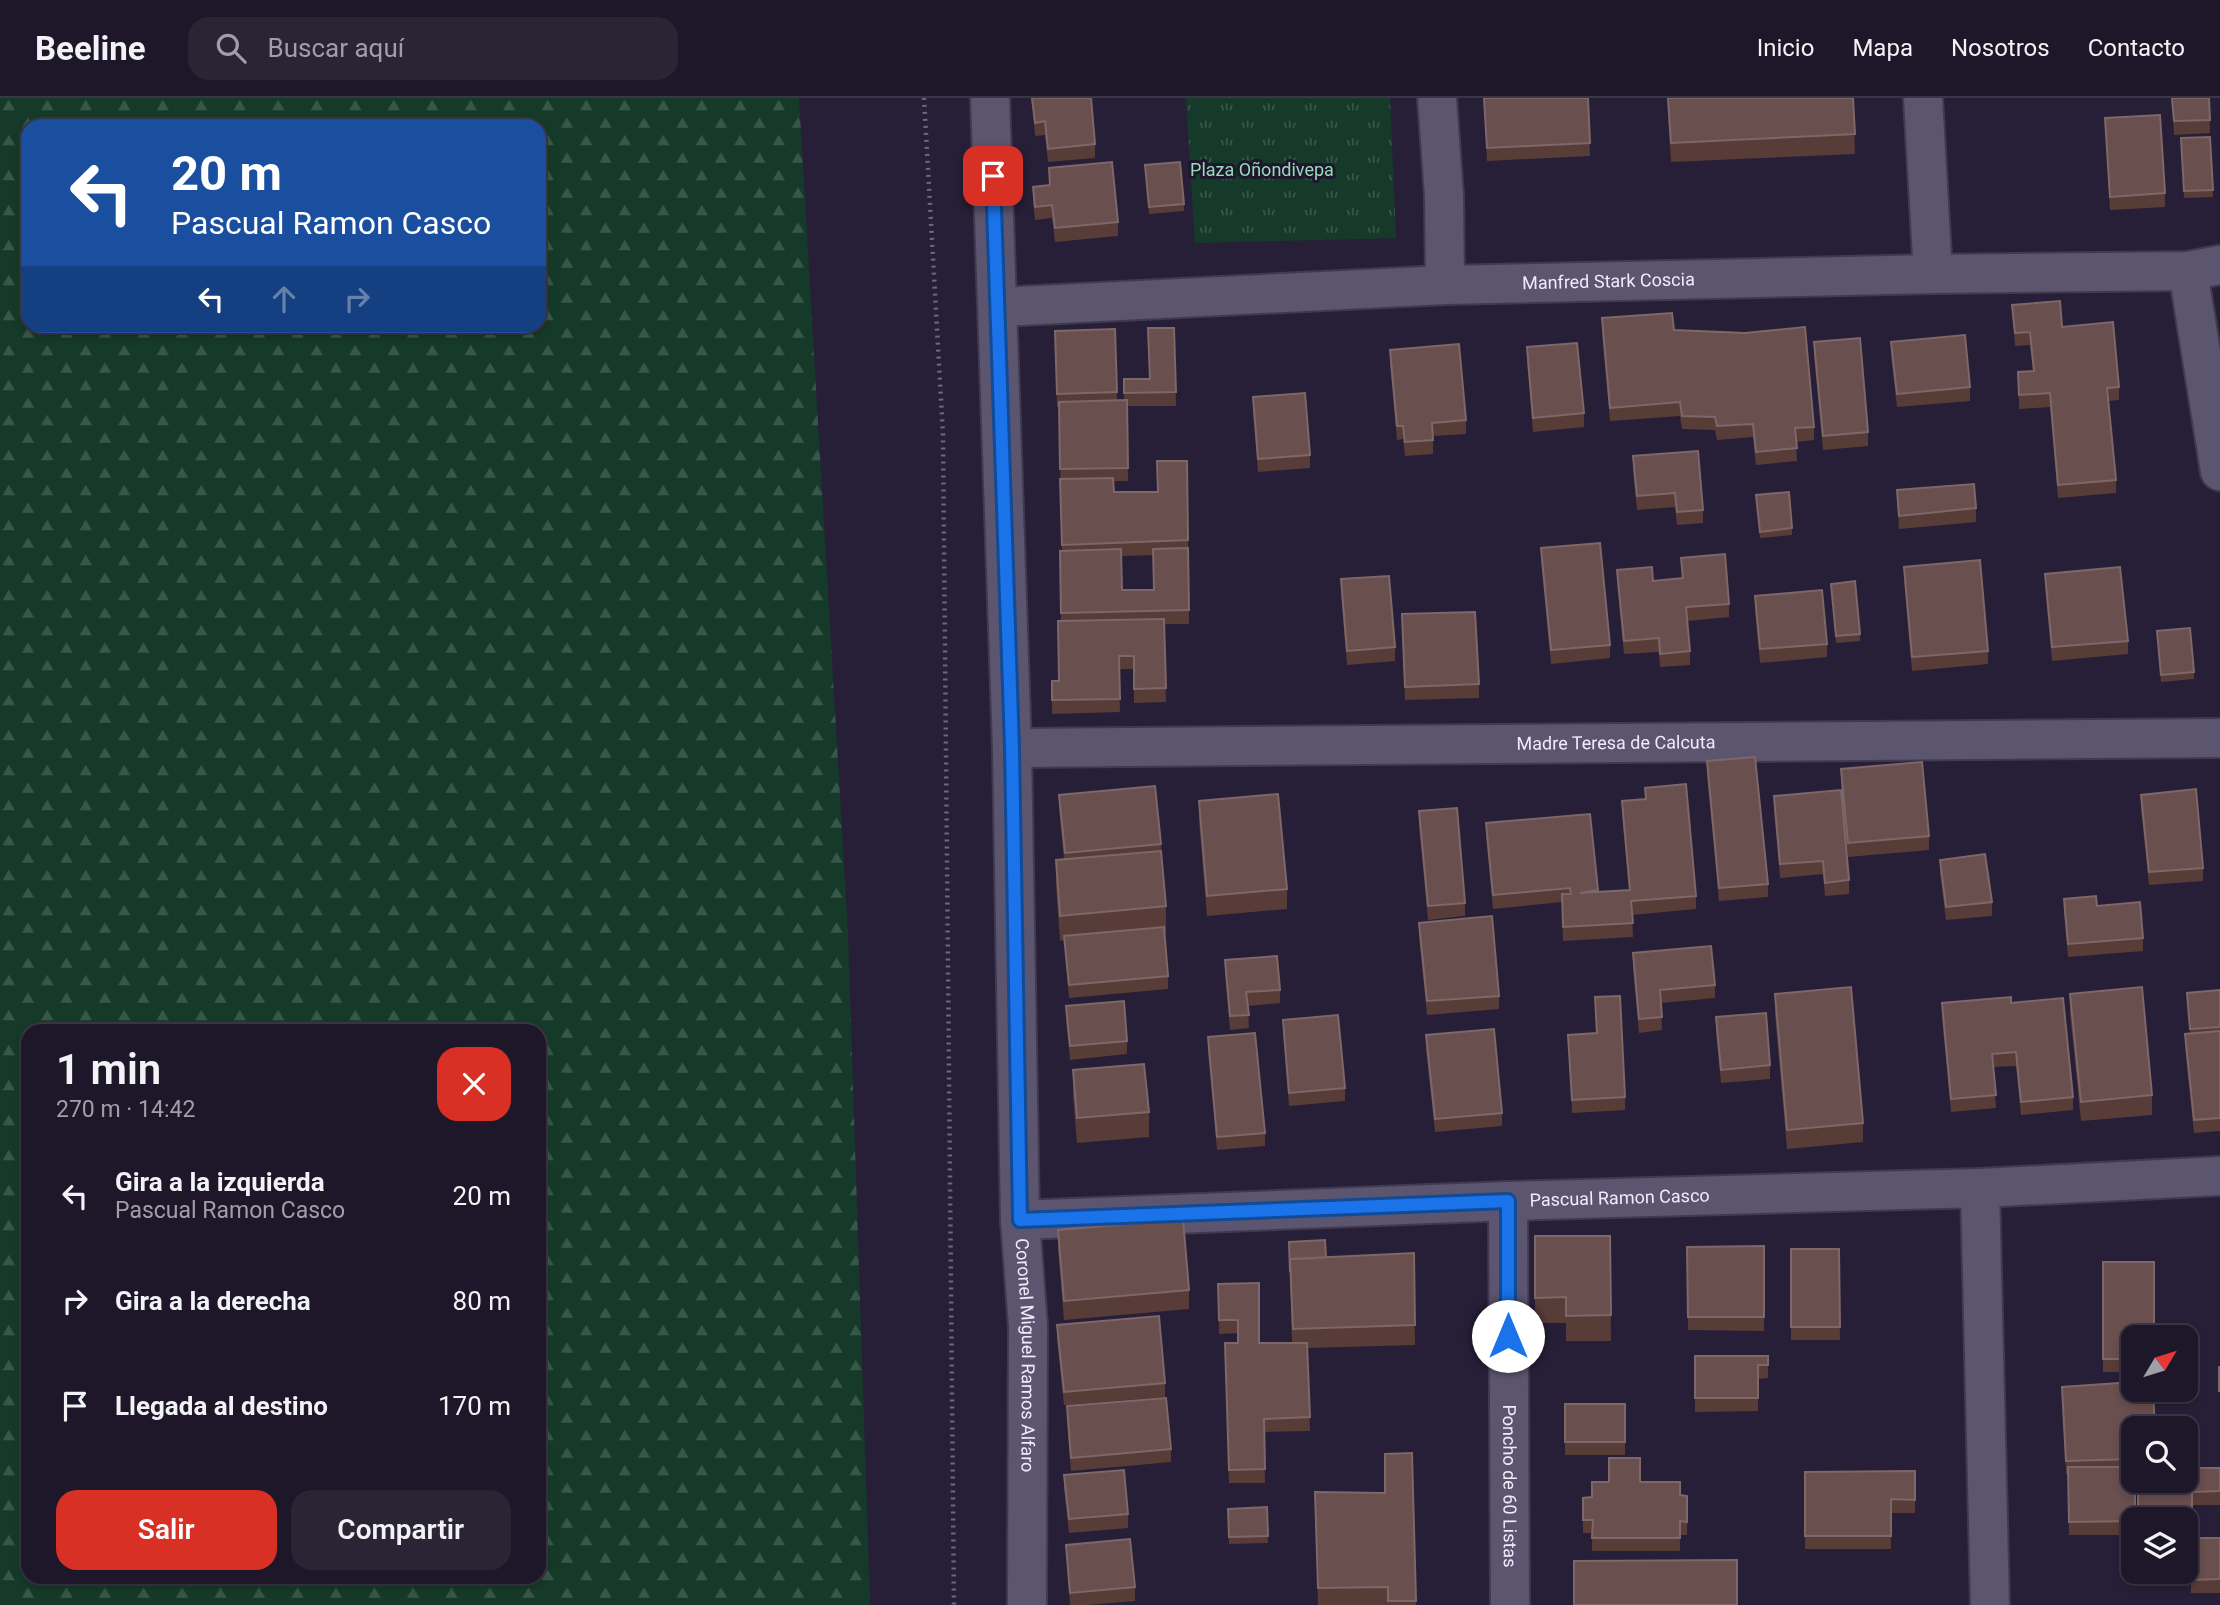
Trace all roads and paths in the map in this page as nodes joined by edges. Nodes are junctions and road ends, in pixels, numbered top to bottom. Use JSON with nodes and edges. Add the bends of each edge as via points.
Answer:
{"nodes":[{"id":1,"x":924,"y":98,"type":"edge"},
{"id":2,"x":990,"y":98,"type":"edge"},
{"id":3,"x":1437,"y":98,"type":"edge"},
{"id":4,"x":1923,"y":98,"type":"edge"},
{"id":5,"x":2204,"y":268,"type":"edge"},
{"id":6,"x":1933,"y":274,"type":"junction"},
{"id":7,"x":1445,"y":285,"type":"junction"},
{"id":8,"x":998,"y":307,"type":"junction"},
{"id":9,"x":2220,"y":471,"type":"edge"},
{"id":10,"x":2220,"y":738,"type":"edge"},
{"id":11,"x":1012,"y":748,"type":"junction"},
{"id":12,"x":2220,"y":1176,"type":"edge"},
{"id":13,"x":1980,"y":1188,"type":"junction"},
{"id":14,"x":1508,"y":1201,"type":"junction"},
{"id":15,"x":1020,"y":1220,"type":"junction"},
{"id":16,"x":954,"y":1605,"type":"edge"},
{"id":17,"x":1027,"y":1605,"type":"edge"},
{"id":18,"x":1510,"y":1605,"type":"edge"},
{"id":19,"x":1990,"y":1605,"type":"edge"}],
"edges":[{"from":1,"to":16,"type":"path","via":[[943,435]]},
{"from":2,"to":8,"type":"street","name":"Coronel Miguel Ramos Alfaro"},
{"from":3,"to":7,"type":"street"},
{"from":4,"to":6,"type":"street"},
{"from":5,"to":6,"type":"street","name":"Manfred Stark Coscia"},
{"from":5,"to":9,"type":"street"},
{"from":6,"to":7,"type":"street","name":"Manfred Stark Coscia"},
{"from":7,"to":8,"type":"street","name":"Manfred Stark Coscia"},
{"from":8,"to":11,"type":"street","name":"Coronel Miguel Ramos Alfaro"},
{"from":10,"to":11,"type":"street","name":"Madre Teresa de Calcuta"},
{"from":11,"to":15,"type":"street","name":"Coronel Miguel Ramos Alfaro"},
{"from":12,"to":13,"type":"street","name":"Pascual Ramon Casco"},
{"from":13,"to":14,"type":"street","name":"Pascual Ramon Casco"},
{"from":13,"to":19,"type":"street"},
{"from":14,"to":15,"type":"street","name":"Pascual Ramon Casco"},
{"from":14,"to":18,"type":"street","name":"Poncho de 60 Listas"},
{"from":15,"to":17,"type":"street","name":"Coronel Miguel Ramos Alfaro","via":[[1028,1326]]}]}
